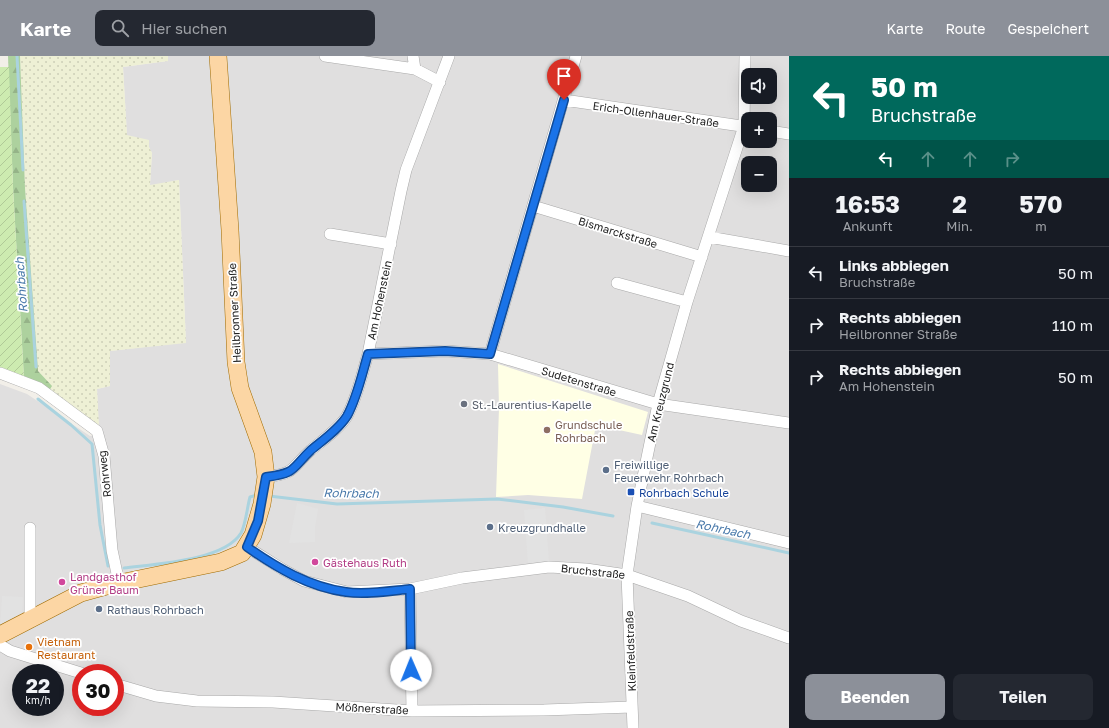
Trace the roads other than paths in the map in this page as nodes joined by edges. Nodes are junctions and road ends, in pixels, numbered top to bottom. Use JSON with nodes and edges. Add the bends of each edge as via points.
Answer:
{"nodes":[{"id":1,"x":218,"y":56,"type":"edge"},
{"id":2,"x":325,"y":56,"type":"edge"},
{"id":3,"x":413,"y":56,"type":"edge"},
{"id":4,"x":449,"y":56,"type":"edge"},
{"id":5,"x":576,"y":56,"type":"edge"},
{"id":6,"x":745,"y":56,"type":"edge"},
{"id":7,"x":415,"y":69,"type":"junction"},
{"id":8,"x":440,"y":82,"type":"junction"},
{"id":9,"x":564,"y":100,"type":"junction"},
{"id":10,"x":746,"y":112,"type":"edge"},
{"id":11,"x":741,"y":126,"type":"edge"},
{"id":12,"x":777,"y":132,"type":"edge"},
{"id":13,"x":789,"y":134,"type":"edge"},
{"id":14,"x":741,"y":141,"type":"edge"},
{"id":15,"x":533,"y":206,"type":"junction"},
{"id":16,"x":330,"y":234,"type":"dead end"},
{"id":17,"x":708,"y":237,"type":"junction"},
{"id":18,"x":391,"y":244,"type":"junction"},
{"id":19,"x":789,"y":251,"type":"edge"},
{"id":20,"x":702,"y":258,"type":"junction"},
{"id":21,"x":617,"y":283,"type":"dead end"},
{"id":22,"x":687,"y":302,"type":"junction"},
{"id":23,"x":368,"y":354,"type":"junction"},
{"id":24,"x":490,"y":354,"type":"junction"},
{"id":25,"x":0,"y":373,"type":"edge"},
{"id":26,"x":658,"y":404,"type":"junction"},
{"id":27,"x":789,"y":423,"type":"edge"},
{"id":28,"x":264,"y":490,"type":"junction"},
{"id":29,"x":638,"y":506,"type":"junction"},
{"id":30,"x":30,"y":528,"type":"dead end"},
{"id":31,"x":789,"y":543,"type":"edge"},
{"id":32,"x":247,"y":547,"type":"junction"},
{"id":33,"x":627,"y":575,"type":"junction"},
{"id":34,"x":119,"y":583,"type":"junction"},
{"id":35,"x":410,"y":589,"type":"junction"},
{"id":36,"x":30,"y":620,"type":"junction"},
{"id":37,"x":0,"y":635,"type":"edge"},
{"id":38,"x":789,"y":638,"type":"edge"},
{"id":39,"x":0,"y":645,"type":"edge"},
{"id":40,"x":72,"y":670,"type":"edge"},
{"id":41,"x":124,"y":687,"type":"edge"},
{"id":42,"x":632,"y":707,"type":"junction"},
{"id":43,"x":412,"y":711,"type":"junction"},
{"id":44,"x":633,"y":728,"type":"edge"}],
"edges":[{"from":1,"to":28,"type":"main road","name":"Heilbronner Straße","via":[[236,362],[240,388],[263,452]]},
{"from":2,"to":7,"type":"street"},
{"from":3,"to":7,"type":"street"},
{"from":4,"to":8,"type":"street","name":"Am Hohenstein"},
{"from":5,"to":9,"type":"street"},
{"from":6,"to":10,"type":"street","name":"Am Kreuzgrund"},
{"from":7,"to":8,"type":"street"},
{"from":8,"to":18,"type":"street","name":"Am Hohenstein","via":[[406,170]]},
{"from":9,"to":11,"type":"street","name":"Erich-Ollenhauer-Straße"},
{"from":9,"to":15,"type":"street"},
{"from":12,"to":13,"type":"street"},
{"from":14,"to":17,"type":"street","name":"Am Kreuzgrund"},
{"from":15,"to":20,"type":"street","name":"Bismarckstraße"},
{"from":15,"to":24,"type":"street"},
{"from":16,"to":18,"type":"street","name":"Am Hohenstein"},
{"from":17,"to":19,"type":"street"},
{"from":17,"to":20,"type":"street","name":"Am Kreuzgrund"},
{"from":18,"to":23,"type":"street","name":"Am Hohenstein"},
{"from":20,"to":22,"type":"street","name":"Am Kreuzgrund"},
{"from":21,"to":22,"type":"street"},
{"from":22,"to":26,"type":"street","name":"Am Kreuzgrund"},
{"from":23,"to":24,"type":"street","name":"Sudetenstraße","via":[[445,351]]},
{"from":23,"to":28,"type":"street","name":"Am Hohenstein","via":[[347,416],[297,467]]},
{"from":24,"to":26,"type":"street","name":"Sudetenstraße"},
{"from":25,"to":34,"type":"street","name":"Rohrweg","via":[[39,388],[97,431],[104,456],[112,550]]},
{"from":26,"to":27,"type":"street","name":"Sudetenstraße"},
{"from":26,"to":29,"type":"street","name":"Am Kreuzgrund"},
{"from":28,"to":32,"type":"main road","name":"Heilbronner Straße","via":[[253,535]]},
{"from":29,"to":31,"type":"street"},
{"from":29,"to":33,"type":"street","name":"Am Kreuzgrund"},
{"from":30,"to":36,"type":"street"},
{"from":32,"to":34,"type":"main road","name":"Heilbronner Straße","via":[[234,558],[221,562]]},
{"from":32,"to":35,"type":"street","name":"Bruchstraße","via":[[304,581],[327,588],[347,592]]},
{"from":33,"to":35,"type":"street","name":"Bruchstraße","via":[[586,569],[540,568],[462,578]]},
{"from":33,"to":38,"type":"street","name":"Bruchstraße","via":[[688,596],[741,621]]},
{"from":33,"to":42,"type":"street","name":"Kleinfeldstraße"},
{"from":34,"to":36,"type":"main road","name":"Heilbronner Straße","via":[[81,593]]},
{"from":35,"to":43,"type":"street"},
{"from":36,"to":37,"type":"main road","name":"Heilbronner Straße"},
{"from":39,"to":40,"type":"street","via":[[10,651]]},
{"from":41,"to":43,"type":"street","name":"Mößnerstraße","via":[[156,696],[197,701],[273,702]]},
{"from":42,"to":43,"type":"street","name":"Mößnerstraße"},
{"from":42,"to":44,"type":"street","name":"Kleinfeldstraße"}]}
